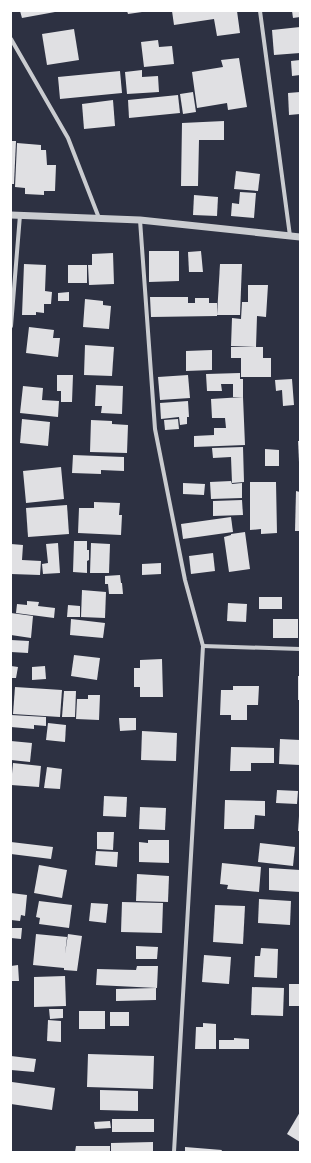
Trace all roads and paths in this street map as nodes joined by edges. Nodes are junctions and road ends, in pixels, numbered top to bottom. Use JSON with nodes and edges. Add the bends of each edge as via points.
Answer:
{"nodes":[{"id":1,"x":260,"y":11,"type":"edge"},
{"id":2,"x":11,"y":39,"type":"edge"},
{"id":3,"x":11,"y":215,"type":"edge"},
{"id":4,"x":20,"y":215,"type":"junction"},
{"id":5,"x":99,"y":218,"type":"junction"},
{"id":6,"x":140,"y":220,"type":"junction"},
{"id":7,"x":290,"y":236,"type":"junction"},
{"id":8,"x":300,"y":237,"type":"edge"},
{"id":9,"x":11,"y":326,"type":"edge"},
{"id":10,"x":203,"y":646,"type":"junction"},
{"id":11,"x":300,"y":649,"type":"edge"},
{"id":12,"x":174,"y":1152,"type":"edge"}],
"edges":[{"from":1,"to":7,"type":"street"},
{"from":2,"to":5,"type":"street","via":[[68,138]]},
{"from":3,"to":4,"type":"street"},
{"from":4,"to":5,"type":"street"},
{"from":4,"to":9,"type":"street"},
{"from":5,"to":6,"type":"street"},
{"from":6,"to":7,"type":"street"},
{"from":6,"to":10,"type":"street","via":[[155,429],[185,580]]},
{"from":7,"to":8,"type":"street"},
{"from":10,"to":11,"type":"street"},
{"from":10,"to":12,"type":"street"}]}
